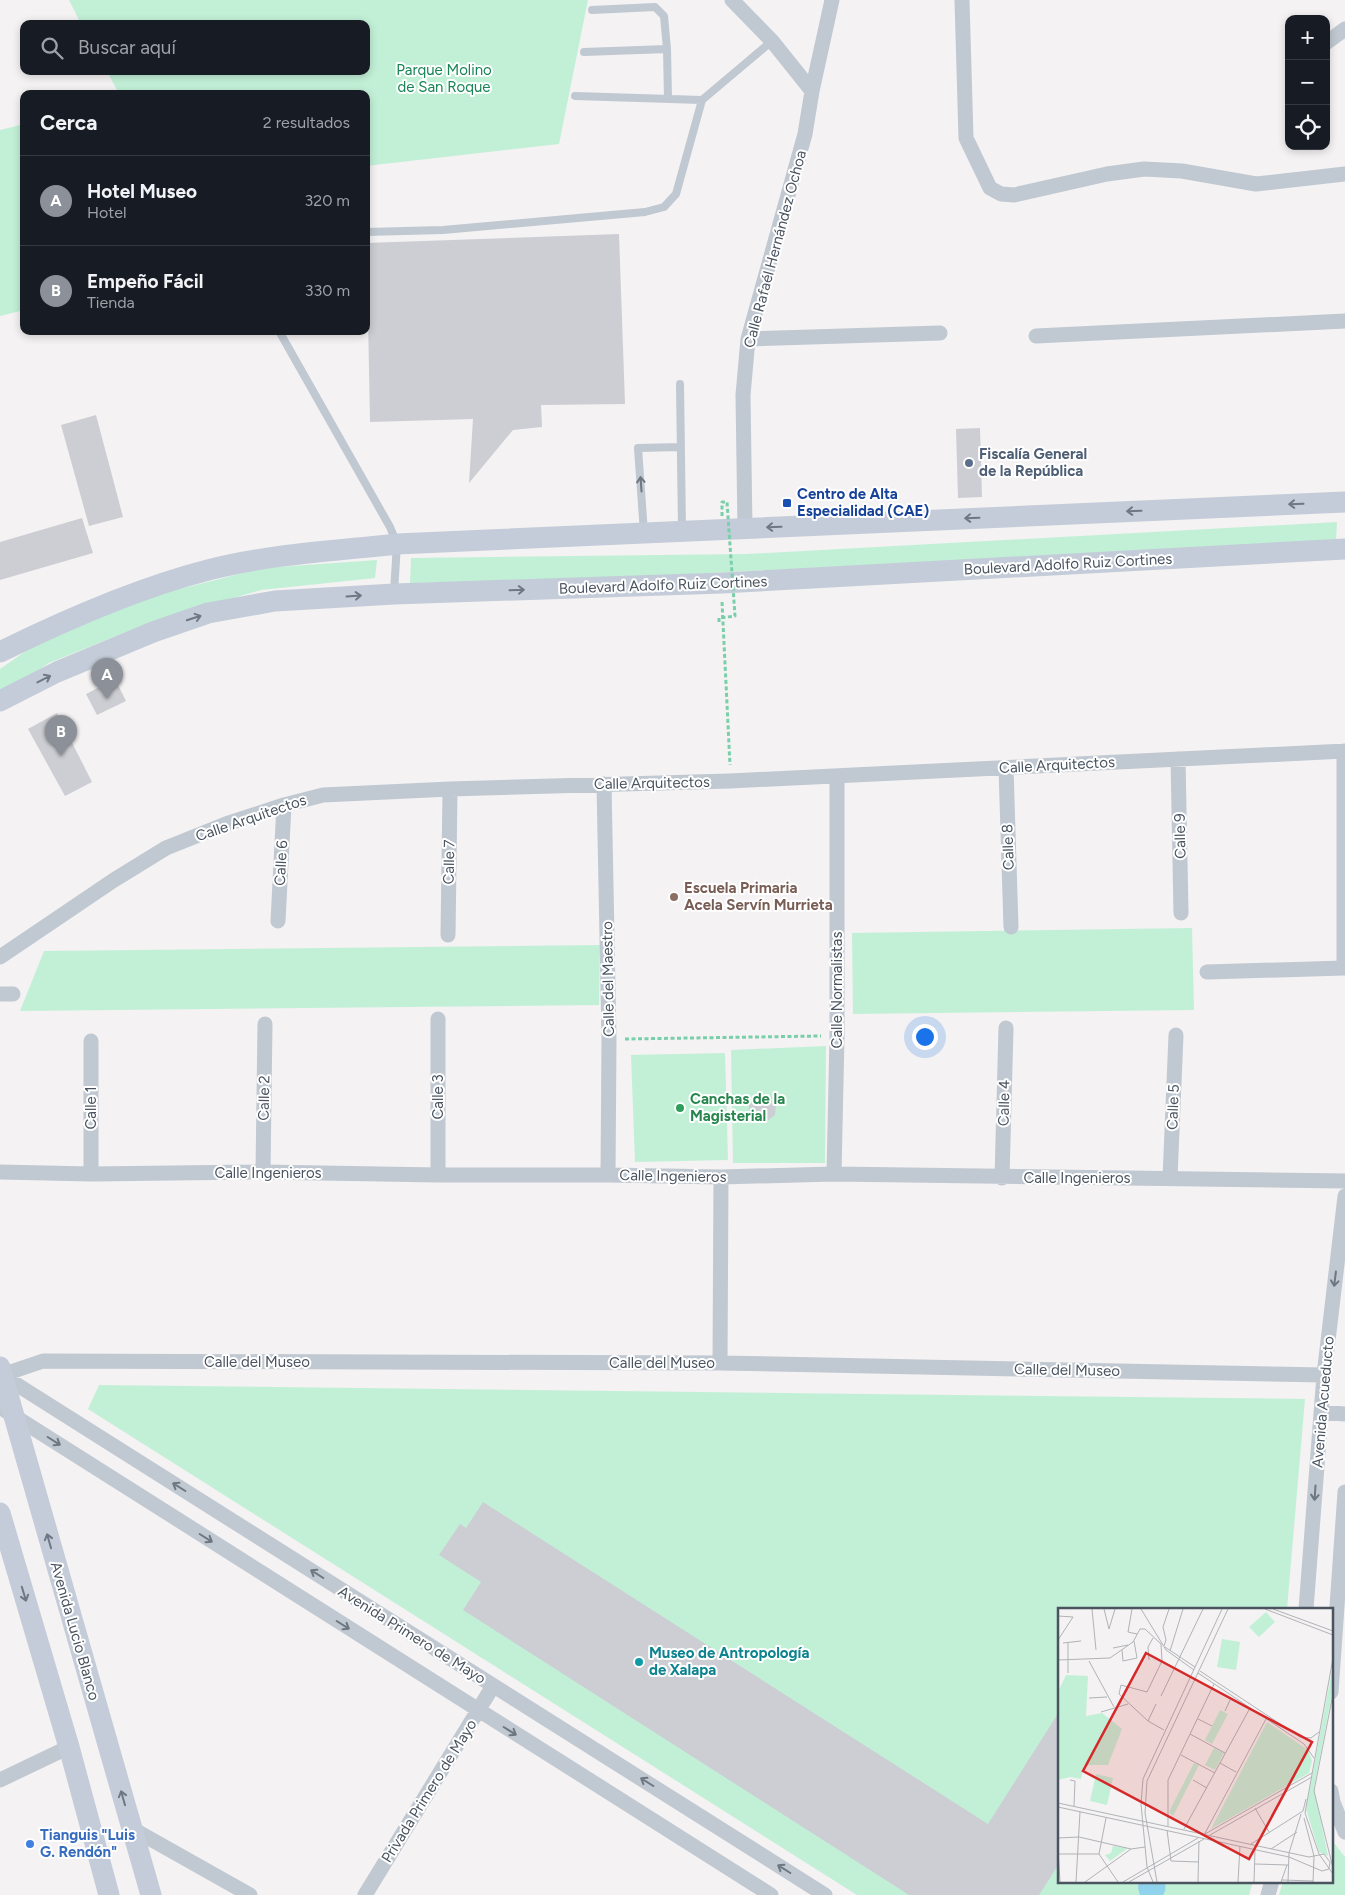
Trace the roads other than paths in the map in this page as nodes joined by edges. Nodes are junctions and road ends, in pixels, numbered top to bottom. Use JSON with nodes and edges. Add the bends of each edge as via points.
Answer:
{"nodes":[{"id":1,"x":732,"y":0,"type":"edge"},
{"id":2,"x":832,"y":0,"type":"edge"},
{"id":3,"x":962,"y":0,"type":"edge"},
{"id":4,"x":625,"y":4,"type":"edge"},
{"id":5,"x":592,"y":10,"type":"dead end"},
{"id":6,"x":1345,"y":29,"type":"edge"},
{"id":7,"x":1330,"y":40,"type":"edge"},
{"id":8,"x":772,"y":41,"type":"junction"},
{"id":9,"x":667,"y":49,"type":"junction"},
{"id":10,"x":584,"y":52,"type":"dead end"},
{"id":11,"x":812,"y":91,"type":"junction"},
{"id":12,"x":576,"y":96,"type":"dead end"},
{"id":13,"x":668,"y":99,"type":"junction"},
{"id":14,"x":702,"y":100,"type":"junction"},
{"id":15,"x":1345,"y":174,"type":"edge"},
{"id":16,"x":370,"y":232,"type":"edge"},
{"id":17,"x":1345,"y":321,"type":"edge"},
{"id":18,"x":940,"y":333,"type":"dead end"},
{"id":19,"x":281,"y":335,"type":"edge"},
{"id":20,"x":1036,"y":336,"type":"dead end"},
{"id":21,"x":748,"y":339,"type":"junction"},
{"id":22,"x":680,"y":384,"type":"dead end"},
{"id":23,"x":680,"y":447,"type":"junction"},
{"id":24,"x":1345,"y":502,"type":"edge"},
{"id":25,"x":745,"y":528,"type":"junction"},
{"id":26,"x":682,"y":531,"type":"junction"},
{"id":27,"x":644,"y":532,"type":"junction"},
{"id":28,"x":397,"y":544,"type":"junction"},
{"id":29,"x":1345,"y":549,"type":"edge"},
{"id":30,"x":394,"y":594,"type":"junction"},
{"id":31,"x":0,"y":652,"type":"edge"},
{"id":32,"x":0,"y":701,"type":"edge"},
{"id":33,"x":1344,"y":751,"type":"edge"},
{"id":34,"x":1178,"y":759,"type":"junction"},
{"id":35,"x":1006,"y":768,"type":"junction"},
{"id":36,"x":837,"y":776,"type":"junction"},
{"id":37,"x":604,"y":784,"type":"junction"},
{"id":38,"x":450,"y":788,"type":"junction"},
{"id":39,"x":284,"y":804,"type":"junction"},
{"id":40,"x":1182,"y":913,"type":"dead end"},
{"id":41,"x":278,"y":921,"type":"dead end"},
{"id":42,"x":1011,"y":927,"type":"dead end"},
{"id":43,"x":448,"y":935,"type":"dead end"},
{"id":44,"x":0,"y":957,"type":"edge"},
{"id":45,"x":1207,"y":972,"type":"dead end"},
{"id":46,"x":438,"y":1020,"type":"dead end"},
{"id":47,"x":265,"y":1024,"type":"dead end"},
{"id":48,"x":1006,"y":1028,"type":"dead end"},
{"id":49,"x":1176,"y":1035,"type":"dead end"},
{"id":50,"x":91,"y":1041,"type":"dead end"},
{"id":51,"x":0,"y":1172,"type":"edge"},
{"id":52,"x":263,"y":1172,"type":"junction"},
{"id":53,"x":91,"y":1174,"type":"junction"},
{"id":54,"x":834,"y":1174,"type":"junction"},
{"id":55,"x":608,"y":1175,"type":"junction"},
{"id":56,"x":438,"y":1176,"type":"junction"},
{"id":57,"x":722,"y":1177,"type":"junction"},
{"id":58,"x":1002,"y":1178,"type":"junction"},
{"id":59,"x":1170,"y":1178,"type":"junction"},
{"id":60,"x":1345,"y":1181,"type":"edge"},
{"id":61,"x":1345,"y":1196,"type":"edge"},
{"id":62,"x":720,"y":1363,"type":"junction"},
{"id":63,"x":1,"y":1372,"type":"edge"},
{"id":64,"x":1324,"y":1375,"type":"junction"},
{"id":65,"x":6,"y":1411,"type":"edge"},
{"id":66,"x":1321,"y":1412,"type":"junction"},
{"id":67,"x":1345,"y":1414,"type":"edge"},
{"id":68,"x":1345,"y":1492,"type":"edge"},
{"id":69,"x":0,"y":1513,"type":"edge"},
{"id":70,"x":1306,"y":1608,"type":"edge"},
{"id":71,"x":1334,"y":1626,"type":"edge"},
{"id":72,"x":1332,"y":1670,"type":"edge"},
{"id":73,"x":493,"y":1686,"type":"junction"},
{"id":74,"x":479,"y":1711,"type":"junction"},
{"id":75,"x":69,"y":1747,"type":"junction"},
{"id":76,"x":0,"y":1780,"type":"edge"},
{"id":77,"x":1332,"y":1796,"type":"edge"},
{"id":78,"x":131,"y":1828,"type":"junction"},
{"id":79,"x":1345,"y":1832,"type":"edge"},
{"id":80,"x":1272,"y":1882,"type":"edge"},
{"id":81,"x":108,"y":1895,"type":"edge"},
{"id":82,"x":151,"y":1895,"type":"edge"},
{"id":83,"x":250,"y":1895,"type":"edge"},
{"id":84,"x":365,"y":1895,"type":"edge"},
{"id":85,"x":771,"y":1895,"type":"edge"},
{"id":86,"x":825,"y":1895,"type":"edge"},
{"id":87,"x":1268,"y":1895,"type":"edge"}],
"edges":[{"from":1,"to":8,"type":"street"},
{"from":2,"to":11,"type":"street","name":"Calle Rafaél Hernández Ochoa"},
{"from":3,"to":15,"type":"street","via":[[966,138],[990,188],[1001,194],[1014,195],[1144,169],[1182,171],[1256,184]]},
{"from":4,"to":5,"type":"lane"},
{"from":4,"to":9,"type":"lane","via":[[654,7],[664,16]]},
{"from":6,"to":7,"type":"street"},
{"from":8,"to":11,"type":"street"},
{"from":8,"to":14,"type":"lane"},
{"from":9,"to":10,"type":"lane"},
{"from":9,"to":13,"type":"lane"},
{"from":11,"to":21,"type":"street","name":"Calle Rafaél Hernández Ochoa","via":[[805,134]]},
{"from":12,"to":13,"type":"lane"},
{"from":13,"to":14,"type":"lane"},
{"from":14,"to":16,"type":"lane","via":[[676,194],[664,207],[645,212],[453,229]]},
{"from":17,"to":20,"type":"street"},
{"from":18,"to":21,"type":"street"},
{"from":19,"to":28,"type":"lane"},
{"from":21,"to":25,"type":"street","name":"Calle Rafaél Hernández Ochoa","via":[[743,395]]},
{"from":22,"to":23,"type":"lane"},
{"from":23,"to":26,"type":"lane"},
{"from":27,"to":23,"type":"lane","one_way":true,"via":[[638,448]]},
{"from":24,"to":25,"type":"main road","one_way":true},
{"from":25,"to":26,"type":"main road"},
{"from":26,"to":27,"type":"main road"},
{"from":27,"to":28,"type":"main road"},
{"from":28,"to":30,"type":"lane"},
{"from":28,"to":31,"type":"main road","via":[[272,558],[209,570],[147,588]]},
{"from":30,"to":29,"type":"main road","name":"Boulevard Adolfo Ruiz Cortines","one_way":true,"via":[[722,583]]},
{"from":32,"to":30,"type":"main road","name":"Boulevard Adolfo Ruiz Cortines","one_way":true,"via":[[57,672],[144,635],[208,613],[274,601]]},
{"from":33,"to":34,"type":"street","name":"Calle Arquitectos"},
{"from":33,"to":45,"type":"street","via":[[1344,968]]},
{"from":34,"to":35,"type":"street","name":"Calle Arquitectos"},
{"from":34,"to":40,"type":"street","name":"Calle 9"},
{"from":35,"to":36,"type":"street","name":"Calle Arquitectos"},
{"from":35,"to":42,"type":"street","name":"Calle 8"},
{"from":36,"to":37,"type":"street","name":"Calle Arquitectos"},
{"from":36,"to":54,"type":"street","name":"Calle Normalistas"},
{"from":37,"to":38,"type":"street","name":"Calle Arquitectos"},
{"from":37,"to":55,"type":"street","name":"Calle del Maestro"},
{"from":38,"to":39,"type":"street","name":"Calle Arquitectos","via":[[323,795]]},
{"from":38,"to":43,"type":"street","name":"Calle 7"},
{"from":39,"to":41,"type":"street","name":"Calle 6"},
{"from":39,"to":44,"type":"street","name":"Calle Arquitectos","via":[[166,848]]},
{"from":46,"to":56,"type":"street","name":"Calle 3"},
{"from":47,"to":52,"type":"street","name":"Calle 2"},
{"from":48,"to":58,"type":"street","name":"Calle 4"},
{"from":49,"to":59,"type":"street","name":"Calle 5"},
{"from":50,"to":53,"type":"street","name":"Calle 1"},
{"from":51,"to":53,"type":"street","name":"Calle Ingenieros"},
{"from":52,"to":53,"type":"street","name":"Calle Ingenieros"},
{"from":52,"to":56,"type":"street","name":"Calle Ingenieros"},
{"from":54,"to":57,"type":"street","name":"Calle Ingenieros"},
{"from":54,"to":58,"type":"street","name":"Calle Ingenieros"},
{"from":55,"to":56,"type":"street","name":"Calle Ingenieros"},
{"from":55,"to":57,"type":"street","name":"Calle Ingenieros"},
{"from":57,"to":62,"type":"street"},
{"from":58,"to":59,"type":"street","name":"Calle Ingenieros"},
{"from":59,"to":60,"type":"street","name":"Calle Ingenieros"},
{"from":61,"to":64,"type":"street","name":"Avenida Acueducto","one_way":true},
{"from":62,"to":63,"type":"street","name":"Calle del Museo","via":[[43,1361]]},
{"from":62,"to":64,"type":"street","name":"Calle del Museo"},
{"from":63,"to":65,"type":"main road","name":"Avenida Lucio Blanco"},
{"from":73,"to":63,"type":"street","name":"Avenida Primero de Mayo","one_way":true},
{"from":64,"to":66,"type":"street","name":"Avenida Acueducto"},
{"from":65,"to":74,"type":"street","name":"Avenida Primero de Mayo","one_way":true},
{"from":78,"to":65,"type":"main road","name":"Avenida Lucio Blanco","one_way":true},
{"from":66,"to":67,"type":"street"},
{"from":66,"to":70,"type":"street","name":"Avenida Acueducto","one_way":true},
{"from":68,"to":71,"type":"street"},
{"from":69,"to":75,"type":"main road","one_way":true},
{"from":71,"to":72,"type":"street"},
{"from":73,"to":74,"type":"street","name":"Privada Primero de Mayo"},
{"from":86,"to":73,"type":"street","name":"Avenida Primero de Mayo","one_way":true},
{"from":74,"to":84,"type":"street","name":"Privada Primero de Mayo"},
{"from":74,"to":85,"type":"street","name":"Avenida Primero de Mayo","one_way":true},
{"from":75,"to":76,"type":"street"},
{"from":75,"to":81,"type":"main road"},
{"from":77,"to":79,"type":"street"},
{"from":78,"to":82,"type":"main road","name":"Avenida Lucio Blanco"},
{"from":78,"to":83,"type":"street"},
{"from":80,"to":87,"type":"street"}]}
